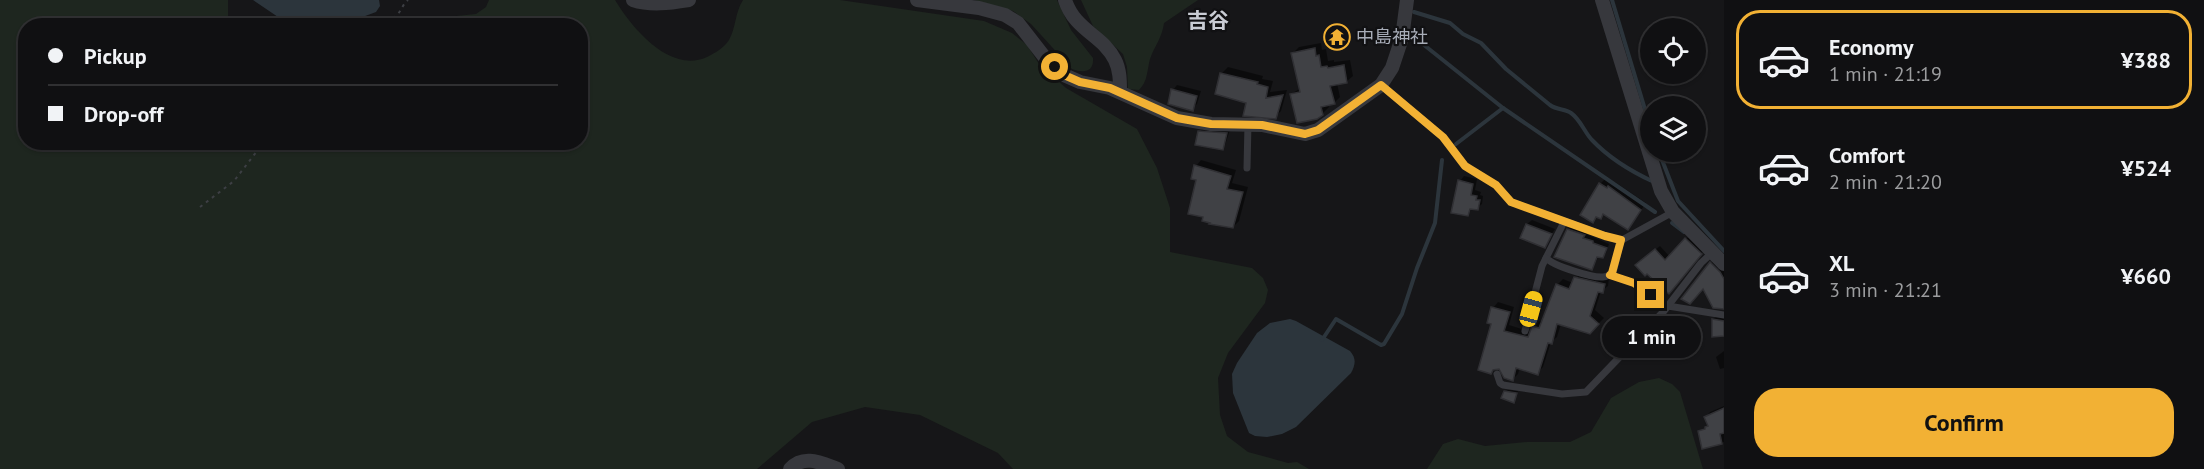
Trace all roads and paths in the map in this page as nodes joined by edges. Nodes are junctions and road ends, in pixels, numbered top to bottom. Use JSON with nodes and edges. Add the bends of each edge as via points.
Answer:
{"nodes":[{"id":1,"x":408,"y":0,"type":"edge"},
{"id":2,"x":633,"y":0,"type":"edge"},
{"id":3,"x":689,"y":0,"type":"edge"},
{"id":4,"x":917,"y":0,"type":"edge"},
{"id":5,"x":1065,"y":0,"type":"edge"},
{"id":6,"x":1407,"y":0,"type":"edge"},
{"id":7,"x":1602,"y":0,"type":"edge"},
{"id":8,"x":392,"y":18,"type":"edge"},
{"id":9,"x":1381,"y":85,"type":"junction"},
{"id":10,"x":1120,"y":92,"type":"junction"},
{"id":11,"x":1248,"y":124,"type":"junction"},
{"id":12,"x":258,"y":150,"type":"edge"},
{"id":13,"x":1247,"y":168,"type":"dead end"},
{"id":14,"x":200,"y":207,"type":"dead end"},
{"id":15,"x":1673,"y":212,"type":"junction"},
{"id":16,"x":1564,"y":222,"type":"junction"},
{"id":17,"x":1621,"y":240,"type":"junction"},
{"id":18,"x":1713,"y":251,"type":"junction"},
{"id":19,"x":1546,"y":258,"type":"junction"},
{"id":20,"x":1724,"y":264,"type":"edge"},
{"id":21,"x":1610,"y":275,"type":"junction"},
{"id":22,"x":1668,"y":306,"type":"junction"},
{"id":23,"x":1724,"y":315,"type":"edge"},
{"id":24,"x":1525,"y":331,"type":"dead end"},
{"id":25,"x":1497,"y":374,"type":"dead end"},
{"id":26,"x":790,"y":469,"type":"edge"},
{"id":27,"x":836,"y":469,"type":"edge"}],
"edges":[{"from":1,"to":8,"type":"path"},
{"from":2,"to":3,"type":"street","via":[[657,4]]},
{"from":4,"to":10,"type":"street","via":[[1005,15],[1023,28],[1046,59],[1064,75]]},
{"from":5,"to":10,"type":"street","via":[[1078,24],[1115,59]]},
{"from":6,"to":9,"type":"street","via":[[1402,38],[1392,68]]},
{"from":7,"to":15,"type":"street","via":[[1661,191]]},
{"from":9,"to":11,"type":"street","via":[[1313,133]]},
{"from":9,"to":16,"type":"lane","via":[[1443,137],[1465,166],[1496,185],[1511,202]]},
{"from":10,"to":11,"type":"street","via":[[1185,120]]},
{"from":11,"to":13,"type":"lane"},
{"from":12,"to":14,"type":"path","via":[[234,180]]},
{"from":15,"to":17,"type":"lane"},
{"from":15,"to":18,"type":"street"},
{"from":16,"to":17,"type":"lane"},
{"from":16,"to":19,"type":"lane"},
{"from":17,"to":21,"type":"lane"},
{"from":18,"to":20,"type":"street"},
{"from":18,"to":22,"type":"lane"},
{"from":19,"to":21,"type":"lane","via":[[1589,274]]},
{"from":19,"to":24,"type":"lane"},
{"from":21,"to":22,"type":"lane","via":[[1634,283]]},
{"from":22,"to":23,"type":"lane"},
{"from":22,"to":25,"type":"lane","via":[[1586,392],[1562,394],[1503,385]]},
{"from":26,"to":27,"type":"street","via":[[806,459]]}]}
